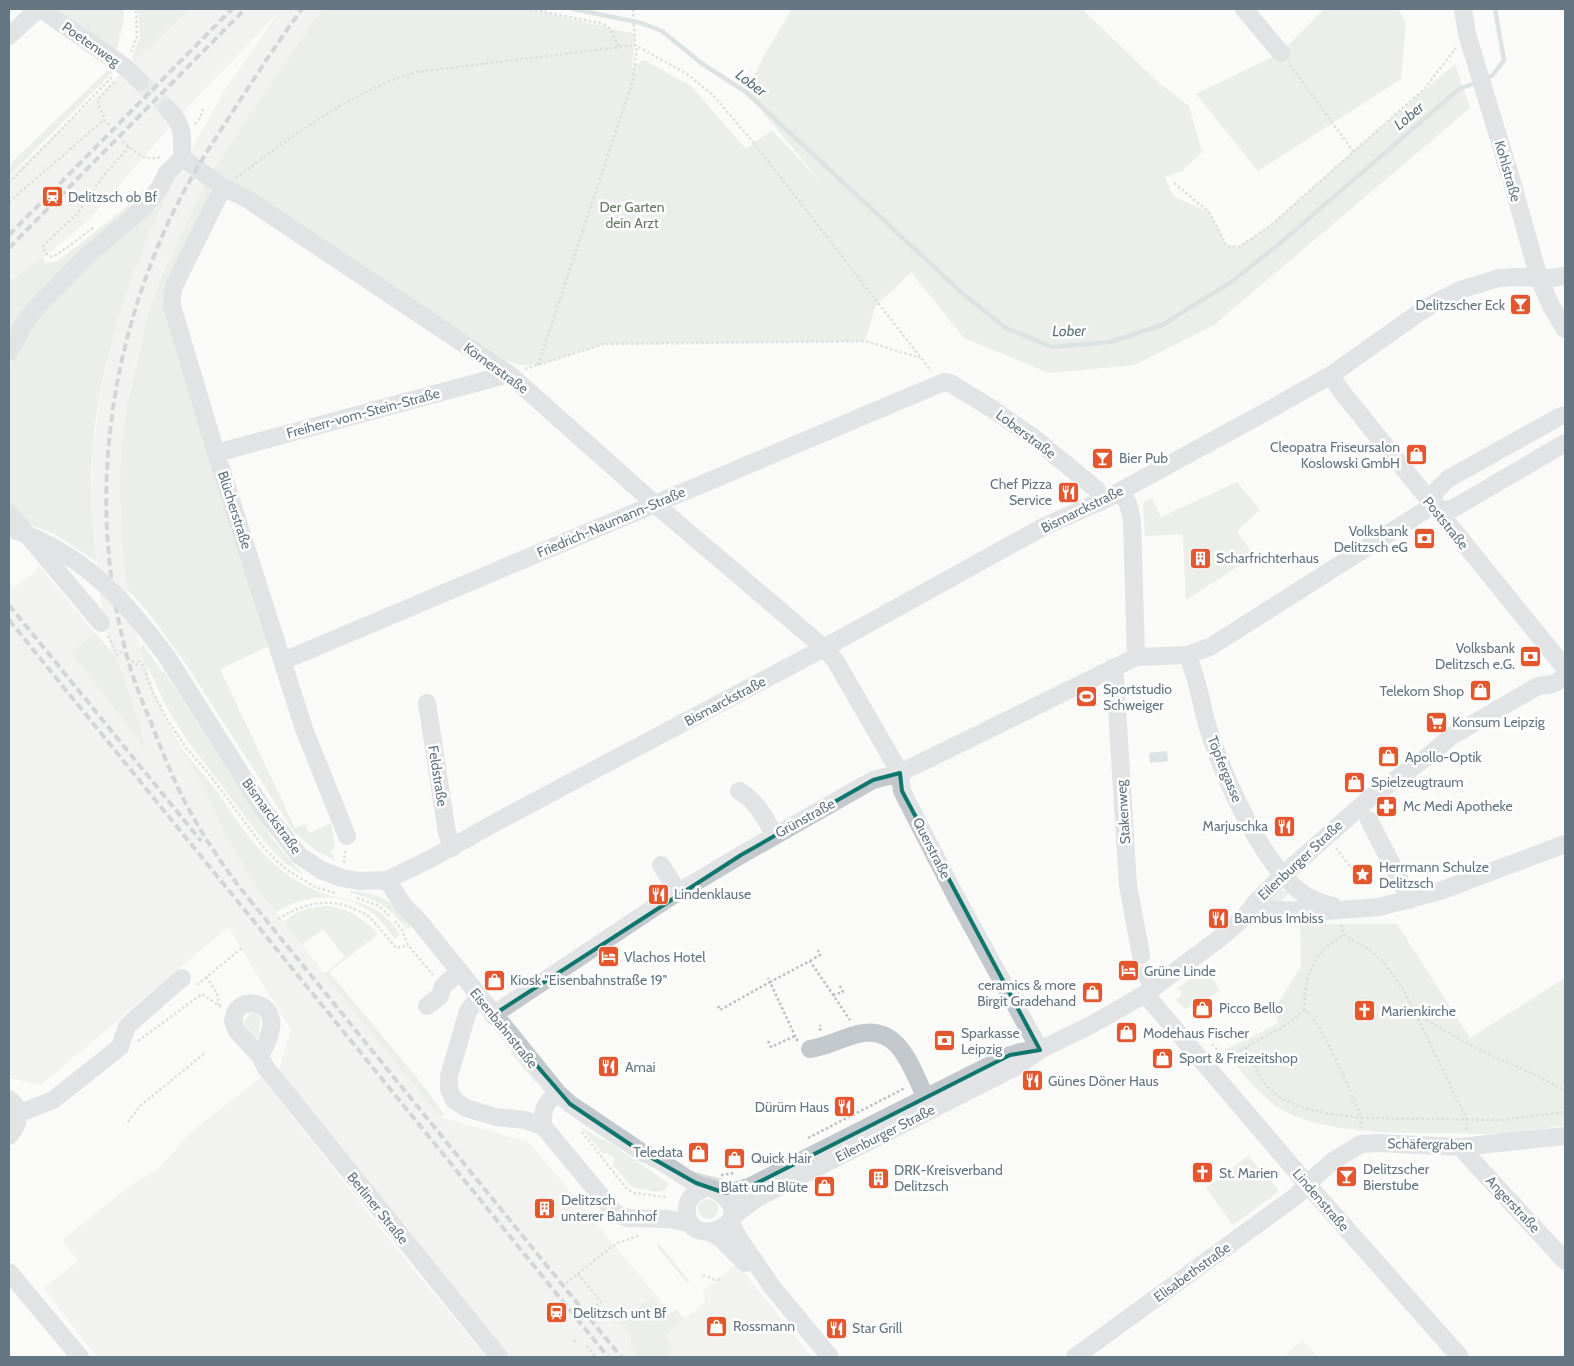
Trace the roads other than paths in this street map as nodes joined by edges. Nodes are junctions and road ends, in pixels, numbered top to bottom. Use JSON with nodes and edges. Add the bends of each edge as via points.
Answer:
{"nodes":[{"id":1,"x":39,"y":9,"type":"edge"},
{"id":2,"x":1244,"y":9,"type":"edge"},
{"id":3,"x":1463,"y":9,"type":"edge"},
{"id":4,"x":9,"y":36,"type":"edge"},
{"id":5,"x":1281,"y":53,"type":"road end"},
{"id":6,"x":140,"y":81,"type":"tunnel mouth"},
{"id":7,"x":168,"y":109,"type":"tunnel mouth"},
{"id":8,"x":173,"y":157,"type":"junction"},
{"id":9,"x":223,"y":187,"type":"junction"},
{"id":10,"x":1565,"y":276,"type":"edge"},
{"id":11,"x":1538,"y":278,"type":"junction"},
{"id":12,"x":1565,"y":329,"type":"edge"},
{"id":13,"x":9,"y":352,"type":"edge"},
{"id":14,"x":509,"y":374,"type":"junction"},
{"id":15,"x":1331,"y":375,"type":"junction"},
{"id":16,"x":940,"y":382,"type":"joint"},
{"id":17,"x":1565,"y":415,"type":"edge"},
{"id":18,"x":1565,"y":443,"type":"edge"},
{"id":19,"x":216,"y":453,"type":"junction"},
{"id":20,"x":1121,"y":491,"type":"junction"},
{"id":21,"x":1104,"y":500,"type":"junction"},
{"id":22,"x":655,"y":504,"type":"junction"},
{"id":23,"x":1432,"y":506,"type":"junction"},
{"id":24,"x":9,"y":513,"type":"edge"},
{"id":25,"x":9,"y":528,"type":"edge"},
{"id":26,"x":101,"y":623,"type":"dead end"},
{"id":27,"x":824,"y":648,"type":"junction"},
{"id":28,"x":1187,"y":655,"type":"junction"},
{"id":29,"x":1136,"y":657,"type":"junction"},
{"id":30,"x":283,"y":661,"type":"junction"},
{"id":31,"x":1112,"y":668,"type":"junction"},
{"id":32,"x":1565,"y":668,"type":"edge"},
{"id":33,"x":1565,"y":677,"type":"edge"},
{"id":34,"x":427,"y":703,"type":"dead end"},
{"id":35,"x":900,"y":773,"type":"junction"},
{"id":36,"x":739,"y":791,"type":"dead end"},
{"id":37,"x":1370,"y":820,"type":"dead end"},
{"id":38,"x":347,"y":836,"type":"dead end"},
{"id":39,"x":775,"y":836,"type":"junction"},
{"id":40,"x":1565,"y":844,"type":"edge"},
{"id":41,"x":452,"y":848,"type":"junction"},
{"id":42,"x":661,"y":865,"type":"dead end"},
{"id":43,"x":1283,"y":875,"type":"junction"},
{"id":44,"x":387,"y":880,"type":"junction"},
{"id":45,"x":678,"y":892,"type":"junction"},
{"id":46,"x":1410,"y":900,"type":"junction"},
{"id":47,"x":1344,"y":909,"type":"junction"},
{"id":48,"x":1246,"y":914,"type":"junction"},
{"id":49,"x":1141,"y":955,"type":"dead end"},
{"id":50,"x":459,"y":972,"type":"junction"},
{"id":51,"x":182,"y":978,"type":"dead end"},
{"id":52,"x":1148,"y":985,"type":"junction"},
{"id":53,"x":479,"y":997,"type":"junction"},
{"id":54,"x":424,"y":1003,"type":"dead end"},
{"id":55,"x":493,"y":1015,"type":"junction"},
{"id":56,"x":809,"y":1039,"type":"road end"},
{"id":57,"x":1040,"y":1050,"type":"junction"},
{"id":58,"x":260,"y":1056,"type":"dead end"},
{"id":59,"x":557,"y":1092,"type":"junction"},
{"id":60,"x":922,"y":1099,"type":"junction"},
{"id":61,"x":14,"y":1106,"type":"edge"},
{"id":62,"x":543,"y":1126,"type":"junction"},
{"id":63,"x":9,"y":1136,"type":"edge"},
{"id":64,"x":1565,"y":1136,"type":"edge"},
{"id":65,"x":1463,"y":1141,"type":"junction"},
{"id":66,"x":643,"y":1153,"type":"junction"},
{"id":67,"x":1307,"y":1184,"type":"junction"},
{"id":68,"x":714,"y":1185,"type":"junction"},
{"id":69,"x":687,"y":1204,"type":"junction"},
{"id":70,"x":731,"y":1219,"type":"junction"},
{"id":71,"x":690,"y":1223,"type":"junction"},
{"id":72,"x":710,"y":1232,"type":"junction"},
{"id":73,"x":1565,"y":1261,"type":"edge"},
{"id":74,"x":9,"y":1272,"type":"edge"},
{"id":75,"x":772,"y":1288,"type":"junction"},
{"id":76,"x":80,"y":1357,"type":"edge"},
{"id":77,"x":499,"y":1357,"type":"edge"},
{"id":78,"x":830,"y":1357,"type":"edge"},
{"id":79,"x":1075,"y":1357,"type":"edge"},
{"id":80,"x":1460,"y":1357,"type":"edge"}],
"edges":[{"from":1,"to":4,"type":"street"},
{"from":1,"to":6,"type":"street","name":"Poetenweg"},
{"from":2,"to":5,"type":"street"},
{"from":3,"to":11,"type":"street","name":"Kohlstraße","via":[[1467,34]]},
{"from":7,"to":8,"type":"street","via":[[177,118],[183,139]]},
{"from":8,"to":9,"type":"street","name":"Körnerstraße"},
{"from":8,"to":13,"type":"street","via":[[160,188],[143,208],[89,254],[35,309]]},
{"from":9,"to":14,"type":"street","name":"Körnerstraße","via":[[247,199]]},
{"from":9,"to":19,"type":"street","name":"Blücherstraße","via":[[172,295],[176,321]]},
{"from":10,"to":11,"type":"street","name":"Bismarckstraße"},
{"from":11,"to":12,"type":"street","name":"Kohlstraße"},
{"from":11,"to":15,"type":"street","name":"Bismarckstraße","via":[[1499,278],[1463,289],[1420,312]]},
{"from":14,"to":19,"type":"street","name":"Freiherr-vom-Stein-Straße"},
{"from":14,"to":22,"type":"street","name":"Körnerstraße"},
{"from":15,"to":20,"type":"street","name":"Bismarckstraße"},
{"from":15,"to":23,"type":"street","name":"Poststraße"},
{"from":16,"to":21,"type":"street","name":"Loberstraße","via":[[950,383],[1018,426]]},
{"from":16,"to":22,"type":"street","name":"Friedrich-Naumann-Straße"},
{"from":17,"to":23,"type":"street","via":[[1448,479],[1435,492]]},
{"from":18,"to":23,"type":"street","via":[[1454,508],[1445,510]]},
{"from":19,"to":30,"type":"street","name":"Blücherstraße"},
{"from":20,"to":21,"type":"street","name":"Bismarckstraße"},
{"from":20,"to":29,"type":"street","via":[[1132,520]]},
{"from":21,"to":27,"type":"street","name":"Bismarckstraße","via":[[1045,526]]},
{"from":22,"to":27,"type":"street","name":"Körnerstraße"},
{"from":22,"to":30,"type":"street","name":"Friedrich-Naumann-Straße"},
{"from":23,"to":28,"type":"street","via":[[1210,647]]},
{"from":23,"to":32,"type":"street","name":"Poststraße"},
{"from":24,"to":26,"type":"street"},
{"from":25,"to":44,"type":"street","name":"Bismarckstraße","bridge":true,"via":[[54,547],[86,568],[128,608],[167,657],[265,812],[300,856],[321,870],[342,878]]},
{"from":27,"to":35,"type":"street","name":"Querstraße","via":[[835,660]]},
{"from":27,"to":41,"type":"street","name":"Bismarckstraße"},
{"from":28,"to":29,"type":"street"},
{"from":28,"to":43,"type":"street","name":"Töpfergasse","via":[[1196,675],[1220,765],[1246,818]]},
{"from":29,"to":31,"type":"street","name":"Grünstraße"},
{"from":30,"to":38,"type":"street","name":"Blücherstraße","via":[[304,729]]},
{"from":31,"to":35,"type":"street","name":"Grünstraße"},
{"from":31,"to":49,"type":"street","name":"Stakenweg","via":[[1128,885]]},
{"from":33,"to":43,"type":"street","name":"Eilenburger Straße","via":[[1553,684],[1538,686],[1450,737],[1361,805]]},
{"from":34,"to":41,"type":"street","name":"Feldstraße","via":[[446,833]]},
{"from":35,"to":39,"type":"street","name":"Grünstraße","via":[[873,780]]},
{"from":35,"to":57,"type":"street","name":"Querstraße","via":[[902,791]]},
{"from":36,"to":39,"type":"street","via":[[755,802]]},
{"from":37,"to":46,"type":"street"},
{"from":39,"to":45,"type":"street","name":"Grünstraße"},
{"from":40,"to":46,"type":"street"},
{"from":41,"to":44,"type":"street","name":"Bismarckstraße"},
{"from":42,"to":45,"type":"street"},
{"from":43,"to":47,"type":"street","name":"Töpfergasse","via":[[1308,897]]},
{"from":43,"to":48,"type":"street","name":"Eilenburger Straße"},
{"from":44,"to":50,"type":"street","name":"Eisenbahnstraße","via":[[404,906]]},
{"from":45,"to":55,"type":"street","name":"Grünstraße"},
{"from":46,"to":47,"type":"street","via":[[1379,907]]},
{"from":47,"to":48,"type":"street","via":[[1262,910]]},
{"from":48,"to":52,"type":"street","name":"Eilenburger Straße","via":[[1224,934]]},
{"from":50,"to":53,"type":"street","name":"Eisenbahnstraße"},
{"from":50,"to":54,"type":"street","via":[[443,986],[440,996]]},
{"from":51,"to":61,"type":"street","via":[[127,1026],[120,1047],[53,1100]]},
{"from":52,"to":57,"type":"street","name":"Eilenburger Straße","via":[[1090,1025]]},
{"from":52,"to":67,"type":"street","name":"Lindenstraße"},
{"from":53,"to":55,"type":"street","name":"Eisenbahnstraße"},
{"from":53,"to":62,"type":"street","via":[[468,1011],[449,1076],[449,1089],[454,1100],[466,1108],[489,1115]]},
{"from":55,"to":59,"type":"street","name":"Eisenbahnstraße"},
{"from":56,"to":60,"type":"street","name":"Eilenburger Straße","via":[[821,1047],[875,1032],[891,1039],[902,1048]]},
{"from":57,"to":60,"type":"street","name":"Eilenburger Straße","via":[[1016,1067]]},
{"from":58,"to":77,"type":"street","name":"Berliner Straße","via":[[266,1068]]},
{"from":59,"to":62,"type":"street","via":[[542,1112]]},
{"from":59,"to":66,"type":"street","name":"Eisenbahnstraße"},
{"from":60,"to":68,"type":"street","name":"Eilenburger Straße","via":[[752,1186],[730,1193]]},
{"from":60,"to":70,"type":"street","name":"Eilenburger Straße","via":[[757,1198]]},
{"from":61,"to":63,"type":"street","via":[[17,1124]]},
{"from":62,"to":71,"type":"street","via":[[615,1213],[627,1218]]},
{"from":64,"to":65,"type":"street","name":"Schäfergraben"},
{"from":65,"to":67,"type":"street","name":"Schäfergraben","via":[[1361,1144],[1333,1161]]},
{"from":65,"to":73,"type":"street","name":"Angerstraße"},
{"from":66,"to":68,"type":"street","name":"Eisenbahnstraße","via":[[696,1183]]},
{"from":66,"to":69,"type":"street","name":"Eisenbahnstraße","via":[[682,1191]]},
{"from":67,"to":79,"type":"street","name":"Elisabethstraße","via":[[1296,1196]]},
{"from":67,"to":80,"type":"street","name":"Lindenstraße"},
{"from":68,"to":69,"type":"street","via":[[694,1194]]},
{"from":68,"to":70,"type":"street","via":[[729,1203]]},
{"from":69,"to":71,"type":"street","name":"Eisenbahnstraße"},
{"from":70,"to":72,"type":"street"},
{"from":70,"to":75,"type":"street","via":[[738,1239]]},
{"from":71,"to":72,"type":"street","via":[[698,1230]]},
{"from":72,"to":75,"type":"street"},
{"from":74,"to":76,"type":"street"},
{"from":75,"to":78,"type":"street"}]}
